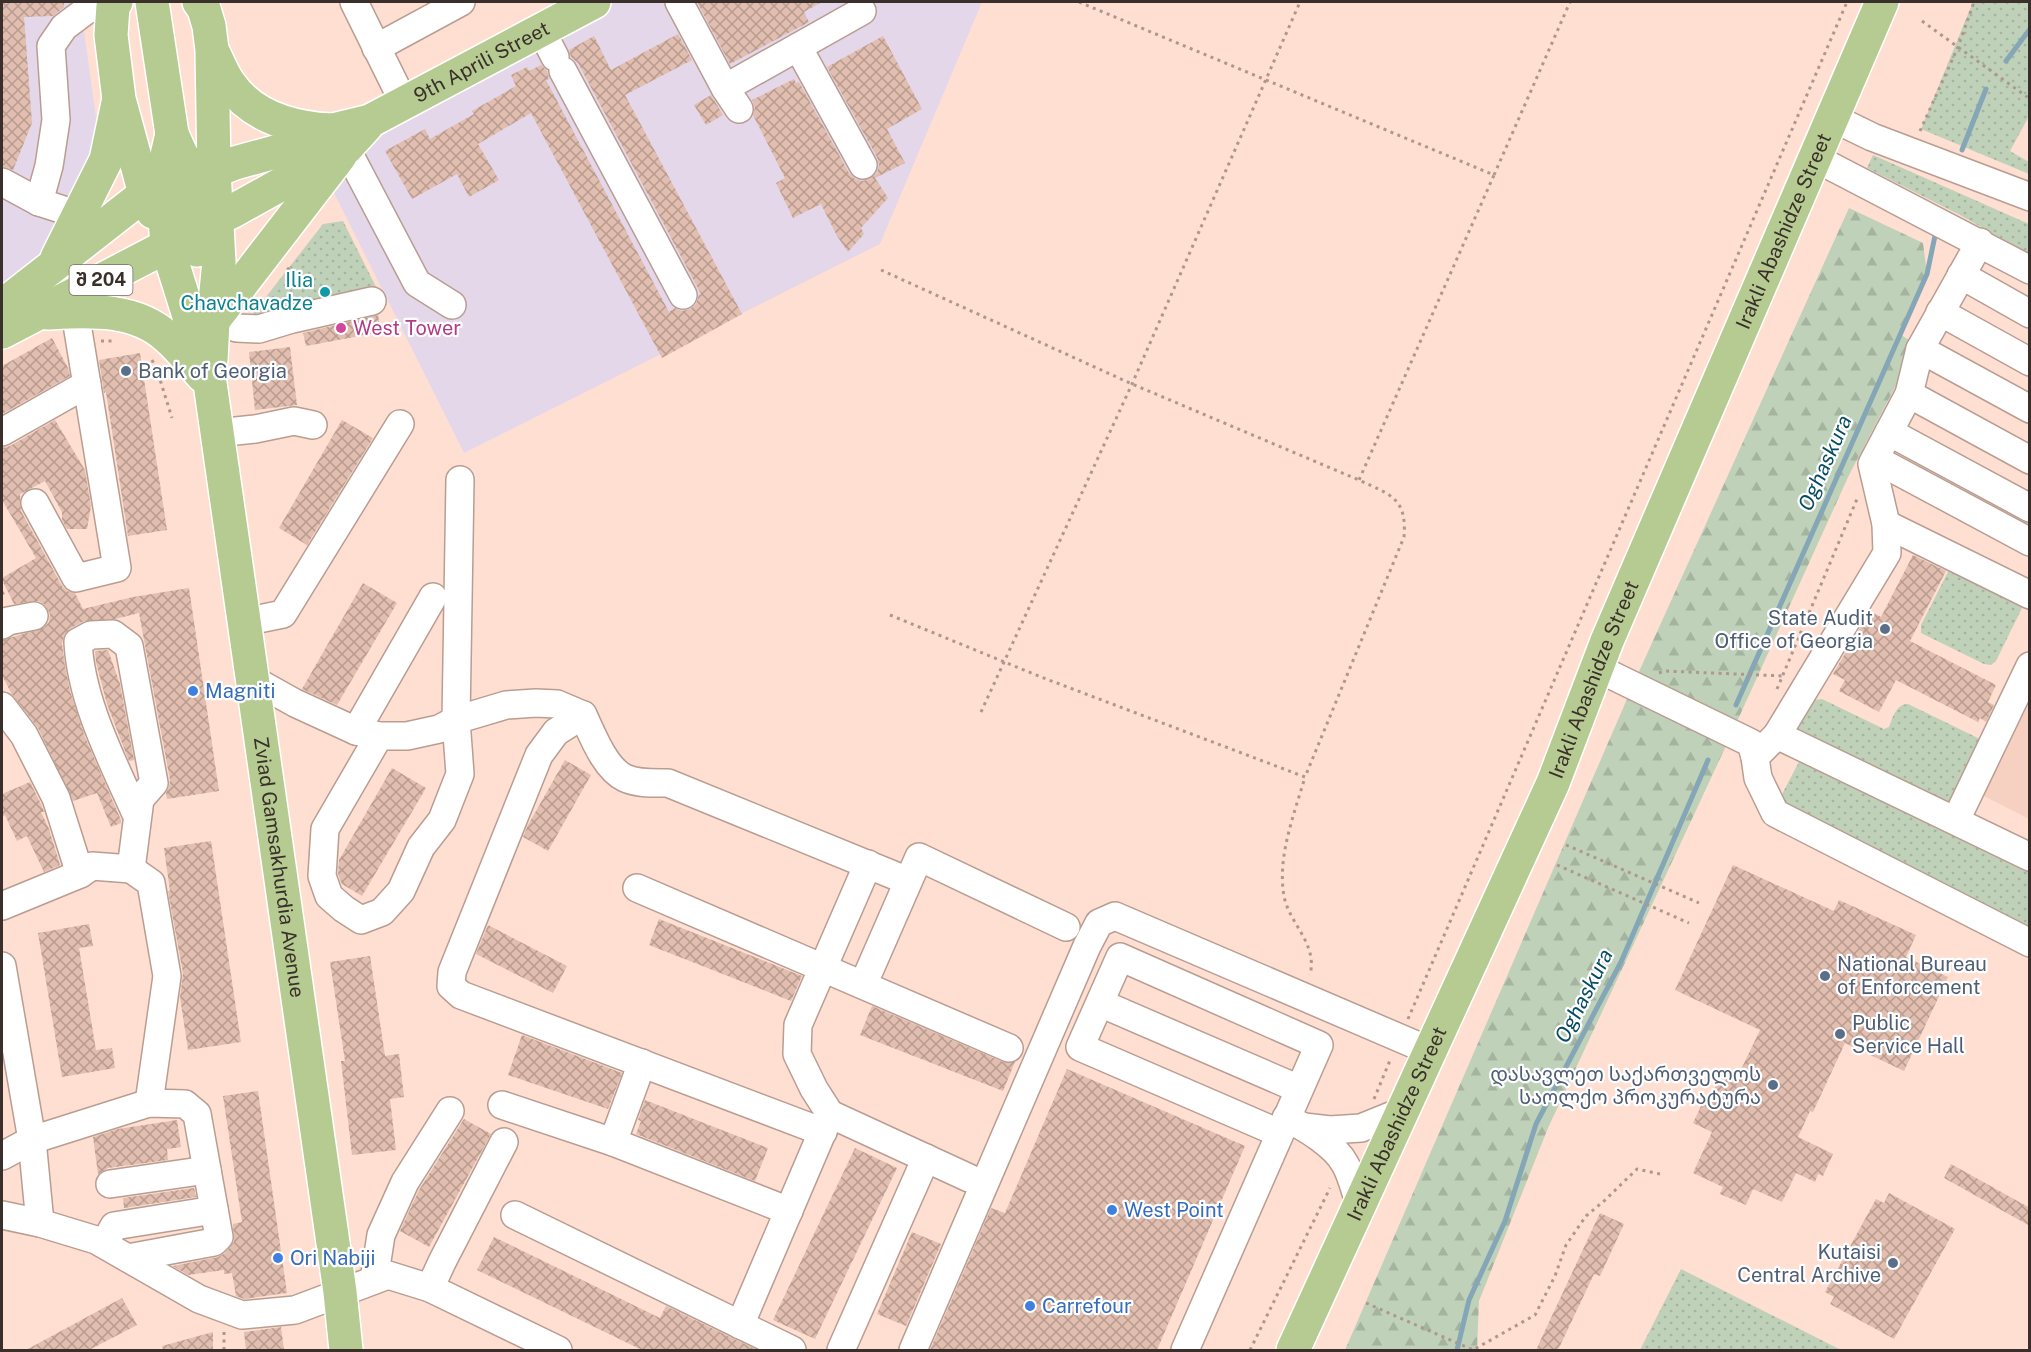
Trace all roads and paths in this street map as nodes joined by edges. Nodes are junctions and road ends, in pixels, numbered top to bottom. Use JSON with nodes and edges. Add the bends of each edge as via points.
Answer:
{"nodes":[{"id":1,"x":152,"y":2,"type":"edge"},
{"id":2,"x":199,"y":2,"type":"edge"},
{"id":3,"x":354,"y":2,"type":"edge"},
{"id":4,"x":461,"y":2,"type":"edge"},
{"id":5,"x":679,"y":2,"type":"edge"},
{"id":6,"x":1079,"y":2,"type":"edge"},
{"id":7,"x":1300,"y":2,"type":"edge"},
{"id":8,"x":1570,"y":2,"type":"edge"},
{"id":9,"x":1847,"y":2,"type":"edge"},
{"id":10,"x":1882,"y":2,"type":"edge"},
{"id":11,"x":1974,"y":2,"type":"edge"},
{"id":12,"x":115,"y":4,"type":"edge"},
{"id":13,"x":577,"y":5,"type":"edge"},
{"id":14,"x":862,"y":11,"type":"dead end"},
{"id":15,"x":1922,"y":21,"type":"dead end"},
{"id":16,"x":798,"y":47,"type":"junction"},
{"id":17,"x":1958,"y":47,"type":"junction"},
{"id":18,"x":376,"y":48,"type":"junction"},
{"id":19,"x":212,"y":50,"type":"junction"},
{"id":20,"x":553,"y":53,"type":"junction"},
{"id":21,"x":1266,"y":80,"type":"junction"},
{"id":22,"x":119,"y":99,"type":"junction"},
{"id":23,"x":2030,"y":99,"type":"edge"},
{"id":24,"x":404,"y":103,"type":"junction"},
{"id":25,"x":1833,"y":118,"type":"junction"},
{"id":26,"x":339,"y":139,"type":"junction"},
{"id":27,"x":1910,"y":152,"type":"junction"},
{"id":28,"x":1815,"y":158,"type":"junction"},
{"id":29,"x":863,"y":165,"type":"dead end"},
{"id":30,"x":175,"y":167,"type":"junction"},
{"id":31,"x":1494,"y":175,"type":"junction"},
{"id":32,"x":2,"y":182,"type":"edge"},
{"id":33,"x":2026,"y":188,"type":"edge"},
{"id":34,"x":39,"y":201,"type":"junction"},
{"id":35,"x":79,"y":215,"type":"junction"},
{"id":36,"x":206,"y":224,"type":"junction"},
{"id":37,"x":1980,"y":242,"type":"junction"},
{"id":38,"x":167,"y":246,"type":"junction"},
{"id":39,"x":286,"y":267,"type":"dead end"},
{"id":40,"x":51,"y":269,"type":"junction"},
{"id":41,"x":881,"y":270,"type":"dead end"},
{"id":42,"x":2030,"y":270,"type":"edge"},
{"id":43,"x":1961,"y":275,"type":"junction"},
{"id":44,"x":310,"y":295,"type":"dead end"},
{"id":45,"x":683,"y":295,"type":"dead end"},
{"id":46,"x":372,"y":301,"type":"dead end"},
{"id":47,"x":452,"y":305,"type":"dead end"},
{"id":48,"x":2,"y":306,"type":"edge"},
{"id":49,"x":1940,"y":312,"type":"junction"},
{"id":50,"x":36,"y":313,"type":"junction"},
{"id":51,"x":2030,"y":314,"type":"edge"},
{"id":52,"x":213,"y":321,"type":"junction"},
{"id":53,"x":78,"y":326,"type":"junction"},
{"id":54,"x":2,"y":332,"type":"edge"},
{"id":55,"x":121,"y":342,"type":"dead end"},
{"id":56,"x":1920,"y":350,"type":"junction"},
{"id":57,"x":149,"y":354,"type":"dead end"},
{"id":58,"x":2030,"y":362,"type":"edge"},
{"id":59,"x":210,"y":383,"type":"junction"},
{"id":60,"x":87,"y":384,"type":"junction"},
{"id":61,"x":1132,"y":384,"type":"junction"},
{"id":62,"x":1908,"y":394,"type":"junction"},
{"id":63,"x":2030,"y":409,"type":"edge"},
{"id":64,"x":172,"y":418,"type":"dead end"},
{"id":65,"x":400,"y":424,"type":"dead end"},
{"id":66,"x":313,"y":425,"type":"dead end"},
{"id":67,"x":2,"y":432,"type":"edge"},
{"id":68,"x":1889,"y":432,"type":"junction"},
{"id":69,"x":217,"y":433,"type":"junction"},
{"id":70,"x":2030,"y":460,"type":"edge"},
{"id":71,"x":1874,"y":461,"type":"junction"},
{"id":72,"x":460,"y":480,"type":"dead end"},
{"id":73,"x":1359,"y":480,"type":"junction"},
{"id":74,"x":35,"y":502,"type":"dead end"},
{"id":75,"x":2030,"y":507,"type":"edge"},
{"id":76,"x":1886,"y":524,"type":"junction"},
{"id":77,"x":2030,"y":542,"type":"edge"},
{"id":78,"x":2030,"y":595,"type":"edge"},
{"id":79,"x":433,"y":597,"type":"dead end"},
{"id":80,"x":890,"y":615,"type":"dead end"},
{"id":81,"x":34,"y":616,"type":"dead end"},
{"id":82,"x":244,"y":622,"type":"junction"},
{"id":83,"x":2,"y":625,"type":"edge"},
{"id":84,"x":1004,"y":662,"type":"junction"},
{"id":85,"x":2030,"y":666,"type":"edge"},
{"id":86,"x":1597,"y":668,"type":"junction"},
{"id":87,"x":1664,"y":671,"type":"dead end"},
{"id":88,"x":1783,"y":676,"type":"junction"},
{"id":89,"x":252,"y":679,"type":"junction"},
{"id":90,"x":1774,"y":695,"type":"dead end"},
{"id":91,"x":2,"y":706,"type":"edge"},
{"id":92,"x":981,"y":712,"type":"dead end"},
{"id":93,"x":583,"y":715,"type":"junction"},
{"id":94,"x":456,"y":720,"type":"junction"},
{"id":95,"x":367,"y":734,"type":"junction"},
{"id":96,"x":1777,"y":735,"type":"junction"},
{"id":97,"x":1755,"y":757,"type":"junction"},
{"id":98,"x":1305,"y":777,"type":"junction"},
{"id":99,"x":138,"y":816,"type":"junction"},
{"id":100,"x":1956,"y":820,"type":"junction"},
{"id":101,"x":1566,"y":845,"type":"dead end"},
{"id":102,"x":2030,"y":857,"type":"edge"},
{"id":103,"x":868,"y":864,"type":"junction"},
{"id":104,"x":1557,"y":864,"type":"dead end"},
{"id":105,"x":131,"y":869,"type":"junction"},
{"id":106,"x":80,"y":874,"type":"junction"},
{"id":107,"x":908,"y":881,"type":"junction"},
{"id":108,"x":637,"y":888,"type":"dead end"},
{"id":109,"x":1699,"y":903,"type":"dead end"},
{"id":110,"x":2,"y":906,"type":"edge"},
{"id":111,"x":1689,"y":923,"type":"dead end"},
{"id":112,"x":1066,"y":927,"type":"dead end"},
{"id":113,"x":2030,"y":943,"type":"edge"},
{"id":114,"x":2,"y":966,"type":"edge"},
{"id":115,"x":822,"y":968,"type":"junction"},
{"id":116,"x":863,"y":985,"type":"junction"},
{"id":117,"x":1299,"y":995,"type":"junction"},
{"id":118,"x":1100,"y":1003,"type":"junction"},
{"id":119,"x":1400,"y":1038,"type":"junction"},
{"id":120,"x":1009,"y":1048,"type":"dead end"},
{"id":121,"x":1430,"y":1051,"type":"junction"},
{"id":122,"x":642,"y":1063,"type":"junction"},
{"id":123,"x":1299,"y":1089,"type":"junction"},
{"id":124,"x":149,"y":1103,"type":"junction"},
{"id":125,"x":502,"y":1105,"type":"dead end"},
{"id":126,"x":1403,"y":1111,"type":"junction"},
{"id":127,"x":450,"y":1112,"type":"dead end"},
{"id":128,"x":827,"y":1123,"type":"junction"},
{"id":129,"x":1290,"y":1126,"type":"junction"},
{"id":130,"x":1360,"y":1128,"type":"junction"},
{"id":131,"x":32,"y":1140,"type":"junction"},
{"id":132,"x":504,"y":1142,"type":"dead end"},
{"id":133,"x":613,"y":1142,"type":"junction"},
{"id":134,"x":2,"y":1156,"type":"edge"},
{"id":135,"x":926,"y":1158,"type":"junction"},
{"id":136,"x":1345,"y":1164,"type":"junction"},
{"id":137,"x":207,"y":1170,"type":"junction"},
{"id":138,"x":1660,"y":1174,"type":"dead end"},
{"id":139,"x":969,"y":1178,"type":"dead end"},
{"id":140,"x":110,"y":1184,"type":"dead end"},
{"id":141,"x":1360,"y":1205,"type":"junction"},
{"id":142,"x":214,"y":1210,"type":"junction"},
{"id":143,"x":789,"y":1211,"type":"junction"},
{"id":144,"x":515,"y":1215,"type":"dead end"},
{"id":145,"x":2,"y":1216,"type":"edge"},
{"id":146,"x":40,"y":1223,"type":"junction"},
{"id":147,"x":104,"y":1244,"type":"junction"},
{"id":148,"x":128,"y":1258,"type":"junction"},
{"id":149,"x":374,"y":1280,"type":"junction"},
{"id":150,"x":430,"y":1288,"type":"junction"},
{"id":151,"x":340,"y":1292,"type":"junction"},
{"id":152,"x":1366,"y":1303,"type":"dead end"},
{"id":153,"x":740,"y":1325,"type":"junction"},
{"id":154,"x":346,"y":1350,"type":"edge"},
{"id":155,"x":556,"y":1350,"type":"edge"},
{"id":156,"x":792,"y":1350,"type":"edge"},
{"id":157,"x":841,"y":1350,"type":"edge"},
{"id":158,"x":913,"y":1350,"type":"edge"},
{"id":159,"x":1185,"y":1350,"type":"edge"},
{"id":160,"x":1250,"y":1350,"type":"edge"},
{"id":161,"x":1293,"y":1350,"type":"edge"},
{"id":162,"x":1473,"y":1350,"type":"edge"}],
"edges":[{"from":1,"to":30,"type":"main road","name":"Zviad Gamsakhurdia Avenue"},
{"from":2,"to":19,"type":"main road","via":[[209,26]]},
{"from":3,"to":18,"type":"street"},
{"from":4,"to":18,"type":"street"},
{"from":5,"to":16,"type":"street","via":[[732,99]]},
{"from":6,"to":21,"type":"path"},
{"from":7,"to":21,"type":"path"},
{"from":8,"to":31,"type":"path"},
{"from":9,"to":119,"type":"path"},
{"from":10,"to":25,"type":"main road","name":"Irakli Abashidze Street"},
{"from":11,"to":17,"type":"path"},
{"from":12,"to":22,"type":"main road","via":[[111,35]]},
{"from":12,"to":34,"type":"street","via":[[88,9],[64,27],[51,46],[56,120],[50,166]]},
{"from":13,"to":20,"type":"main road","name":"9th Aprili Street"},
{"from":14,"to":16,"type":"street"},
{"from":15,"to":17,"type":"path"},
{"from":16,"to":29,"type":"street"},
{"from":17,"to":23,"type":"path"},
{"from":17,"to":27,"type":"path"},
{"from":18,"to":24,"type":"street"},
{"from":19,"to":26,"type":"main road","via":[[227,82],[264,115]]},
{"from":19,"to":30,"type":"main road"},
{"from":20,"to":24,"type":"main road","name":"9th Aprili Street"},
{"from":20,"to":45,"type":"street"},
{"from":21,"to":31,"type":"path"},
{"from":21,"to":61,"type":"path"},
{"from":22,"to":30,"type":"main road"},
{"from":22,"to":35,"type":"main road","via":[[106,160]]},
{"from":24,"to":26,"type":"main road","name":"9th Aprili Street"},
{"from":25,"to":27,"type":"street"},
{"from":25,"to":28,"type":"main road","name":"Irakli Abashidze Street"},
{"from":26,"to":30,"type":"main road","via":[[235,162]]},
{"from":26,"to":36,"type":"main road"},
{"from":26,"to":47,"type":"street","via":[[417,283]]},
{"from":26,"to":52,"type":"main road","via":[[326,177]]},
{"from":27,"to":33,"type":"street","via":[[1964,172]]},
{"from":28,"to":37,"type":"street"},
{"from":28,"to":86,"type":"main road","name":"Irakli Abashidze Street"},
{"from":30,"to":36,"type":"main road","name":"Zviad Gamsakhurdia Avenue"},
{"from":30,"to":38,"type":"main road","name":"Zviad Gamsakhurdia Avenue"},
{"from":30,"to":40,"type":"main road","number":"შ 204"},
{"from":31,"to":73,"type":"path"},
{"from":32,"to":34,"type":"street"},
{"from":34,"to":35,"type":"street"},
{"from":35,"to":40,"type":"main road"},
{"from":36,"to":38,"type":"main road","number":"შ 204"},
{"from":36,"to":52,"type":"main road","name":"Zviad Gamsakhurdia Avenue","via":[[219,262]]},
{"from":37,"to":42,"type":"street"},
{"from":37,"to":43,"type":"street"},
{"from":38,"to":50,"type":"main road","number":"შ 204"},
{"from":38,"to":59,"type":"main road","name":"Zviad Gamsakhurdia Avenue"},
{"from":39,"to":44,"type":"path","via":[[315,287]]},
{"from":40,"to":48,"type":"main road","number":"შ 204"},
{"from":41,"to":61,"type":"path"},
{"from":43,"to":49,"type":"street"},
{"from":43,"to":51,"type":"street"},
{"from":46,"to":52,"type":"street","via":[[259,329]]},
{"from":49,"to":56,"type":"street"},
{"from":49,"to":58,"type":"street"},
{"from":50,"to":53,"type":"main road"},
{"from":50,"to":54,"type":"main road","number":"შ 204"},
{"from":52,"to":59,"type":"main road","name":"Zviad Gamsakhurdia Avenue"},
{"from":53,"to":55,"type":"path"},
{"from":53,"to":59,"type":"main road","via":[[107,312],[150,326],[168,337]]},
{"from":53,"to":60,"type":"street"},
{"from":56,"to":62,"type":"street"},
{"from":56,"to":63,"type":"street"},
{"from":57,"to":64,"type":"path","via":[[158,370]]},
{"from":59,"to":69,"type":"main road","name":"Zviad Gamsakhurdia Avenue"},
{"from":60,"to":67,"type":"street"},
{"from":60,"to":74,"type":"street","via":[[117,568],[76,578]]},
{"from":61,"to":73,"type":"path"},
{"from":61,"to":84,"type":"path"},
{"from":62,"to":68,"type":"street"},
{"from":62,"to":70,"type":"street"},
{"from":65,"to":82,"type":"street","via":[[284,614]]},
{"from":66,"to":69,"type":"street","via":[[294,421]]},
{"from":68,"to":71,"type":"street"},
{"from":68,"to":75,"type":"street"},
{"from":69,"to":82,"type":"main road","name":"Zviad Gamsakhurdia Avenue"},
{"from":71,"to":76,"type":"street"},
{"from":71,"to":77,"type":"street"},
{"from":71,"to":88,"type":"path"},
{"from":72,"to":94,"type":"street"},
{"from":73,"to":98,"type":"path","via":[[1386,492],[1401,505],[1406,520],[1404,537]]},
{"from":76,"to":78,"type":"street"},
{"from":76,"to":96,"type":"street","via":[[1887,553]]},
{"from":79,"to":95,"type":"street"},
{"from":80,"to":84,"type":"path"},
{"from":81,"to":83,"type":"street"},
{"from":82,"to":89,"type":"main road","name":"Zviad Gamsakhurdia Avenue"},
{"from":84,"to":92,"type":"path"},
{"from":84,"to":98,"type":"path"},
{"from":85,"to":100,"type":"street"},
{"from":86,"to":97,"type":"street","via":[[1751,743]]},
{"from":86,"to":121,"type":"main road","name":"Irakli Abashidze Street","via":[[1553,783]]},
{"from":87,"to":88,"type":"path"},
{"from":88,"to":90,"type":"path"},
{"from":89,"to":95,"type":"street","via":[[295,703]]},
{"from":89,"to":151,"type":"main road","name":"Zviad Gamsakhurdia Avenue"},
{"from":91,"to":106,"type":"street","via":[[24,735],[56,798]]},
{"from":93,"to":94,"type":"street","via":[[557,704],[536,703],[506,705]]},
{"from":93,"to":103,"type":"street","via":[[599,748],[614,770],[625,778],[668,783]]},
{"from":93,"to":122,"type":"street","via":[[556,732],[539,755],[452,972],[451,986],[461,995]]},
{"from":94,"to":95,"type":"street","via":[[439,729],[407,736]]},
{"from":94,"to":95,"type":"street","via":[[460,774],[442,820],[421,848],[400,891],[382,912],[361,920],[329,896],[322,876],[325,829]]},
{"from":96,"to":97,"type":"street"},
{"from":96,"to":100,"type":"street"},
{"from":97,"to":113,"type":"street","via":[[1758,778],[1775,813]]},
{"from":98,"to":117,"type":"path","via":[[1283,856],[1284,897],[1312,956],[1311,973]]},
{"from":99,"to":99,"type":"street","via":[[140,799],[154,783],[129,646],[113,634],[91,635],[78,642],[79,666],[102,738]]},
{"from":99,"to":105,"type":"street"},
{"from":100,"to":102,"type":"street"},
{"from":101,"to":109,"type":"path"},
{"from":103,"to":107,"type":"street"},
{"from":103,"to":115,"type":"street"},
{"from":104,"to":111,"type":"path"},
{"from":105,"to":106,"type":"street","via":[[92,866]]},
{"from":105,"to":124,"type":"street","via":[[151,883],[167,976]]},
{"from":106,"to":110,"type":"street"},
{"from":107,"to":112,"type":"street","via":[[919,857]]},
{"from":107,"to":116,"type":"street"},
{"from":108,"to":115,"type":"street"},
{"from":114,"to":131,"type":"street"},
{"from":115,"to":116,"type":"street"},
{"from":115,"to":128,"type":"street","via":[[798,1025],[797,1054]]},
{"from":116,"to":120,"type":"street"},
{"from":117,"to":119,"type":"street"},
{"from":117,"to":158,"type":"street","via":[[1115,916],[1099,923]]},
{"from":118,"to":123,"type":"street"},
{"from":118,"to":123,"type":"street","via":[[1120,957],[1319,1045]]},
{"from":118,"to":129,"type":"street","via":[[1080,1047]]},
{"from":119,"to":121,"type":"street"},
{"from":119,"to":130,"type":"path"},
{"from":121,"to":126,"type":"main road","name":"Irakli Abashidze Street"},
{"from":122,"to":128,"type":"street"},
{"from":122,"to":133,"type":"street"},
{"from":123,"to":129,"type":"street"},
{"from":124,"to":131,"type":"street"},
{"from":124,"to":137,"type":"street","via":[[185,1104],[197,1114]]},
{"from":125,"to":133,"type":"street"},
{"from":126,"to":130,"type":"street"},
{"from":126,"to":141,"type":"main road","name":"Irakli Abashidze Street"},
{"from":127,"to":149,"type":"street","via":[[405,1182],[381,1235]]},
{"from":128,"to":135,"type":"street"},
{"from":128,"to":143,"type":"street"},
{"from":129,"to":130,"type":"street"},
{"from":129,"to":136,"type":"street","via":[[1329,1147]]},
{"from":129,"to":159,"type":"street"},
{"from":131,"to":134,"type":"street"},
{"from":131,"to":146,"type":"street"},
{"from":132,"to":150,"type":"street"},
{"from":133,"to":143,"type":"street"},
{"from":135,"to":139,"type":"street"},
{"from":135,"to":157,"type":"street"},
{"from":136,"to":141,"type":"street"},
{"from":136,"to":160,"type":"path"},
{"from":137,"to":140,"type":"street"},
{"from":137,"to":142,"type":"street"},
{"from":138,"to":162,"type":"path","via":[[1637,1169],[1586,1216],[1566,1245],[1535,1315]]},
{"from":141,"to":161,"type":"main road","name":"Irakli Abashidze Street"},
{"from":142,"to":147,"type":"street","via":[[114,1226]]},
{"from":142,"to":148,"type":"street","via":[[219,1237],[214,1242]]},
{"from":143,"to":153,"type":"street"},
{"from":144,"to":153,"type":"street"},
{"from":145,"to":146,"type":"street"},
{"from":146,"to":147,"type":"street"},
{"from":147,"to":148,"type":"street"},
{"from":148,"to":151,"type":"street","via":[[199,1299],[242,1315],[295,1310]]},
{"from":149,"to":150,"type":"street","via":[[388,1275]]},
{"from":149,"to":151,"type":"street"},
{"from":150,"to":155,"type":"street"},
{"from":151,"to":154,"type":"main road","name":"Zviad Gamsakhurdia Avenue"},
{"from":152,"to":162,"type":"path"},
{"from":153,"to":156,"type":"street"}]}
